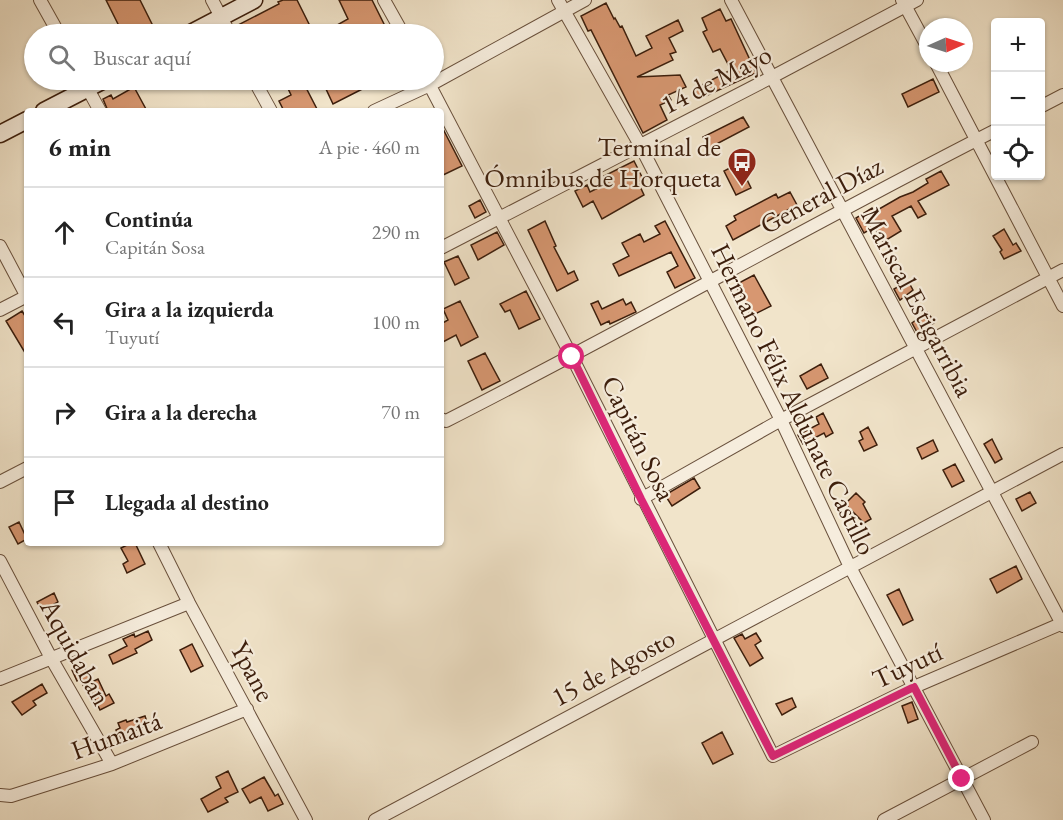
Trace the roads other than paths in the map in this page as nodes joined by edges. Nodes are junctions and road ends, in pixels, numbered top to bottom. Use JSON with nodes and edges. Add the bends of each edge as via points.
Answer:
{"nodes":[{"id":1,"x":40,"y":0,"type":"edge"},
{"id":2,"x":212,"y":0,"type":"edge"},
{"id":3,"x":254,"y":0,"type":"edge"},
{"id":4,"x":384,"y":0,"type":"edge"},
{"id":5,"x":585,"y":0,"type":"edge"},
{"id":6,"x":731,"y":0,"type":"edge"},
{"id":7,"x":908,"y":2,"type":"edge"},
{"id":8,"x":560,"y":6,"type":"edge"},
{"id":9,"x":221,"y":18,"type":"junction"},
{"id":10,"x":53,"y":24,"type":"edge"},
{"id":11,"x":209,"y":24,"type":"edge"},
{"id":12,"x":224,"y":24,"type":"edge"},
{"id":13,"x":397,"y":24,"type":"edge"},
{"id":14,"x":919,"y":27,"type":"edge"},
{"id":15,"x":941,"y":72,"type":"edge"},
{"id":16,"x":444,"y":73,"type":"edge"},
{"id":17,"x":772,"y":77,"type":"junction"},
{"id":18,"x":77,"y":90,"type":"edge"},
{"id":19,"x":89,"y":90,"type":"edge"},
{"id":20,"x":259,"y":90,"type":"edge"},
{"id":21,"x":413,"y":90,"type":"edge"},
{"id":22,"x":432,"y":90,"type":"edge"},
{"id":23,"x":1063,"y":95,"type":"edge"},
{"id":24,"x":1045,"y":105,"type":"edge"},
{"id":25,"x":49,"y":108,"type":"edge"},
{"id":26,"x":98,"y":108,"type":"edge"},
{"id":27,"x":269,"y":108,"type":"edge"},
{"id":28,"x":380,"y":108,"type":"edge"},
{"id":29,"x":441,"y":108,"type":"edge"},
{"id":30,"x":444,"y":113,"type":"edge"},
{"id":31,"x":24,"y":122,"type":"edge"},
{"id":32,"x":991,"y":132,"type":"edge"},
{"id":33,"x":0,"y":134,"type":"edge"},
{"id":34,"x":976,"y":140,"type":"junction"},
{"id":35,"x":640,"y":146,"type":"junction"},
{"id":36,"x":842,"y":211,"type":"junction"},
{"id":37,"x":498,"y":217,"type":"junction"},
{"id":38,"x":0,"y":246,"type":"edge"},
{"id":39,"x":444,"y":246,"type":"edge"},
{"id":40,"x":1063,"y":270,"type":"edge"},
{"id":41,"x":1048,"y":278,"type":"junction"},
{"id":42,"x":710,"y":281,"type":"junction"},
{"id":43,"x":24,"y":290,"type":"edge"},
{"id":44,"x":24,"y":298,"type":"edge"},
{"id":45,"x":1063,"y":306,"type":"edge"},
{"id":46,"x":0,"y":310,"type":"edge"},
{"id":47,"x":916,"y":348,"type":"junction"},
{"id":48,"x":572,"y":357,"type":"junction"},
{"id":49,"x":444,"y":420,"type":"edge"},
{"id":50,"x":781,"y":420,"type":"junction"},
{"id":51,"x":1063,"y":454,"type":"edge"},
{"id":52,"x":24,"y":470,"type":"edge"},
{"id":53,"x":0,"y":482,"type":"edge"},
{"id":54,"x":992,"y":492,"type":"junction"},
{"id":55,"x":641,"y":499,"type":"junction"},
{"id":56,"x":160,"y":546,"type":"edge"},
{"id":57,"x":0,"y":561,"type":"edge"},
{"id":58,"x":850,"y":567,"type":"junction"},
{"id":59,"x":189,"y":603,"type":"junction"},
{"id":60,"x":1063,"y":624,"type":"edge"},
{"id":61,"x":715,"y":639,"type":"junction"},
{"id":62,"x":51,"y":658,"type":"junction"},
{"id":63,"x":0,"y":679,"type":"edge"},
{"id":64,"x":914,"y":687,"type":"junction"},
{"id":65,"x":247,"y":710,"type":"junction"},
{"id":66,"x":1032,"y":742,"type":"dead end"},
{"id":67,"x":773,"y":756,"type":"joint"},
{"id":68,"x":112,"y":764,"type":"junction"},
{"id":69,"x":962,"y":779,"type":"junction"},
{"id":70,"x":0,"y":795,"type":"edge"},
{"id":71,"x":306,"y":820,"type":"edge"},
{"id":72,"x":375,"y":820,"type":"edge"},
{"id":73,"x":884,"y":820,"type":"edge"},
{"id":74,"x":984,"y":820,"type":"edge"}],
"edges":[{"from":1,"to":10,"type":"street"},
{"from":2,"to":9,"type":"street"},
{"from":3,"to":9,"type":"main road"},
{"from":4,"to":13,"type":"street"},
{"from":5,"to":8,"type":"street"},
{"from":6,"to":17,"type":"street","name":"Mariscal Estigarribia"},
{"from":7,"to":14,"type":"street"},
{"from":7,"to":17,"type":"street","name":"14 de Mayo"},
{"from":8,"to":16,"type":"street"},
{"from":8,"to":35,"type":"street","name":"Hermano Félix Aldunate Castillo"},
{"from":9,"to":11,"type":"main road"},
{"from":9,"to":12,"type":"street"},
{"from":15,"to":34,"type":"street"},
{"from":17,"to":35,"type":"street","name":"14 de Mayo"},
{"from":17,"to":36,"type":"street","name":"Mariscal Estigarribia"},
{"from":18,"to":25,"type":"main road"},
{"from":19,"to":26,"type":"street"},
{"from":20,"to":27,"type":"street"},
{"from":21,"to":28,"type":"street"},
{"from":22,"to":29,"type":"street","name":"Capitán Sosa"},
{"from":23,"to":24,"type":"street"},
{"from":30,"to":37,"type":"street","name":"Capitán Sosa"},
{"from":31,"to":33,"type":"main road"},
{"from":32,"to":34,"type":"street","name":"General Díaz"},
{"from":34,"to":36,"type":"street","name":"General Díaz"},
{"from":34,"to":41,"type":"street"},
{"from":35,"to":37,"type":"street","name":"14 de Mayo"},
{"from":35,"to":42,"type":"street","name":"Hermano Félix Aldunate Castillo"},
{"from":36,"to":42,"type":"street","name":"General Díaz"},
{"from":36,"to":47,"type":"street","name":"Mariscal Estigarribia"},
{"from":37,"to":39,"type":"street","name":"14 de Mayo"},
{"from":37,"to":48,"type":"street","name":"Capitán Sosa"},
{"from":38,"to":43,"type":"street"},
{"from":40,"to":41,"type":"street"},
{"from":41,"to":45,"type":"street"},
{"from":41,"to":47,"type":"street"},
{"from":42,"to":48,"type":"street","name":"General Díaz"},
{"from":42,"to":50,"type":"street","name":"Hermano Félix Aldunate Castillo"},
{"from":44,"to":46,"type":"street"},
{"from":47,"to":50,"type":"street"},
{"from":47,"to":54,"type":"street","name":"Mariscal Estigarribia"},
{"from":48,"to":49,"type":"street","name":"General Díaz"},
{"from":48,"to":55,"type":"street","name":"Capitán Sosa"},
{"from":50,"to":55,"type":"street"},
{"from":50,"to":58,"type":"street","name":"Hermano Félix Aldunate Castillo"},
{"from":51,"to":54,"type":"street","name":"15 de Agosto"},
{"from":52,"to":53,"type":"street"},
{"from":54,"to":58,"type":"street","name":"15 de Agosto"},
{"from":54,"to":60,"type":"street","name":"Mariscal Estigarribia"},
{"from":55,"to":61,"type":"street","name":"Capitán Sosa"},
{"from":56,"to":59,"type":"street","name":"Ypane"},
{"from":57,"to":62,"type":"street","name":"Aquidaban"},
{"from":58,"to":61,"type":"street","name":"15 de Agosto"},
{"from":58,"to":64,"type":"street","name":"Hermano Félix Aldunate Castillo"},
{"from":59,"to":62,"type":"street"},
{"from":59,"to":65,"type":"street","name":"Ypane"},
{"from":60,"to":64,"type":"street","name":"Tuyutí"},
{"from":61,"to":67,"type":"street","name":"Capitán Sosa"},
{"from":61,"to":72,"type":"street","name":"15 de Agosto"},
{"from":62,"to":63,"type":"street"},
{"from":62,"to":68,"type":"street","name":"Aquidaban"},
{"from":64,"to":67,"type":"street","name":"Tuyutí"},
{"from":64,"to":69,"type":"street","name":"Hermano Félix Aldunate Castillo"},
{"from":65,"to":68,"type":"street","name":"Humaitá"},
{"from":65,"to":71,"type":"street","name":"Ypane"},
{"from":66,"to":69,"type":"street"},
{"from":68,"to":70,"type":"street","name":"Humaitá","via":[[11,796]]},
{"from":69,"to":73,"type":"street"},
{"from":69,"to":74,"type":"street","name":"Hermano Félix Aldunate Castillo"}]}
